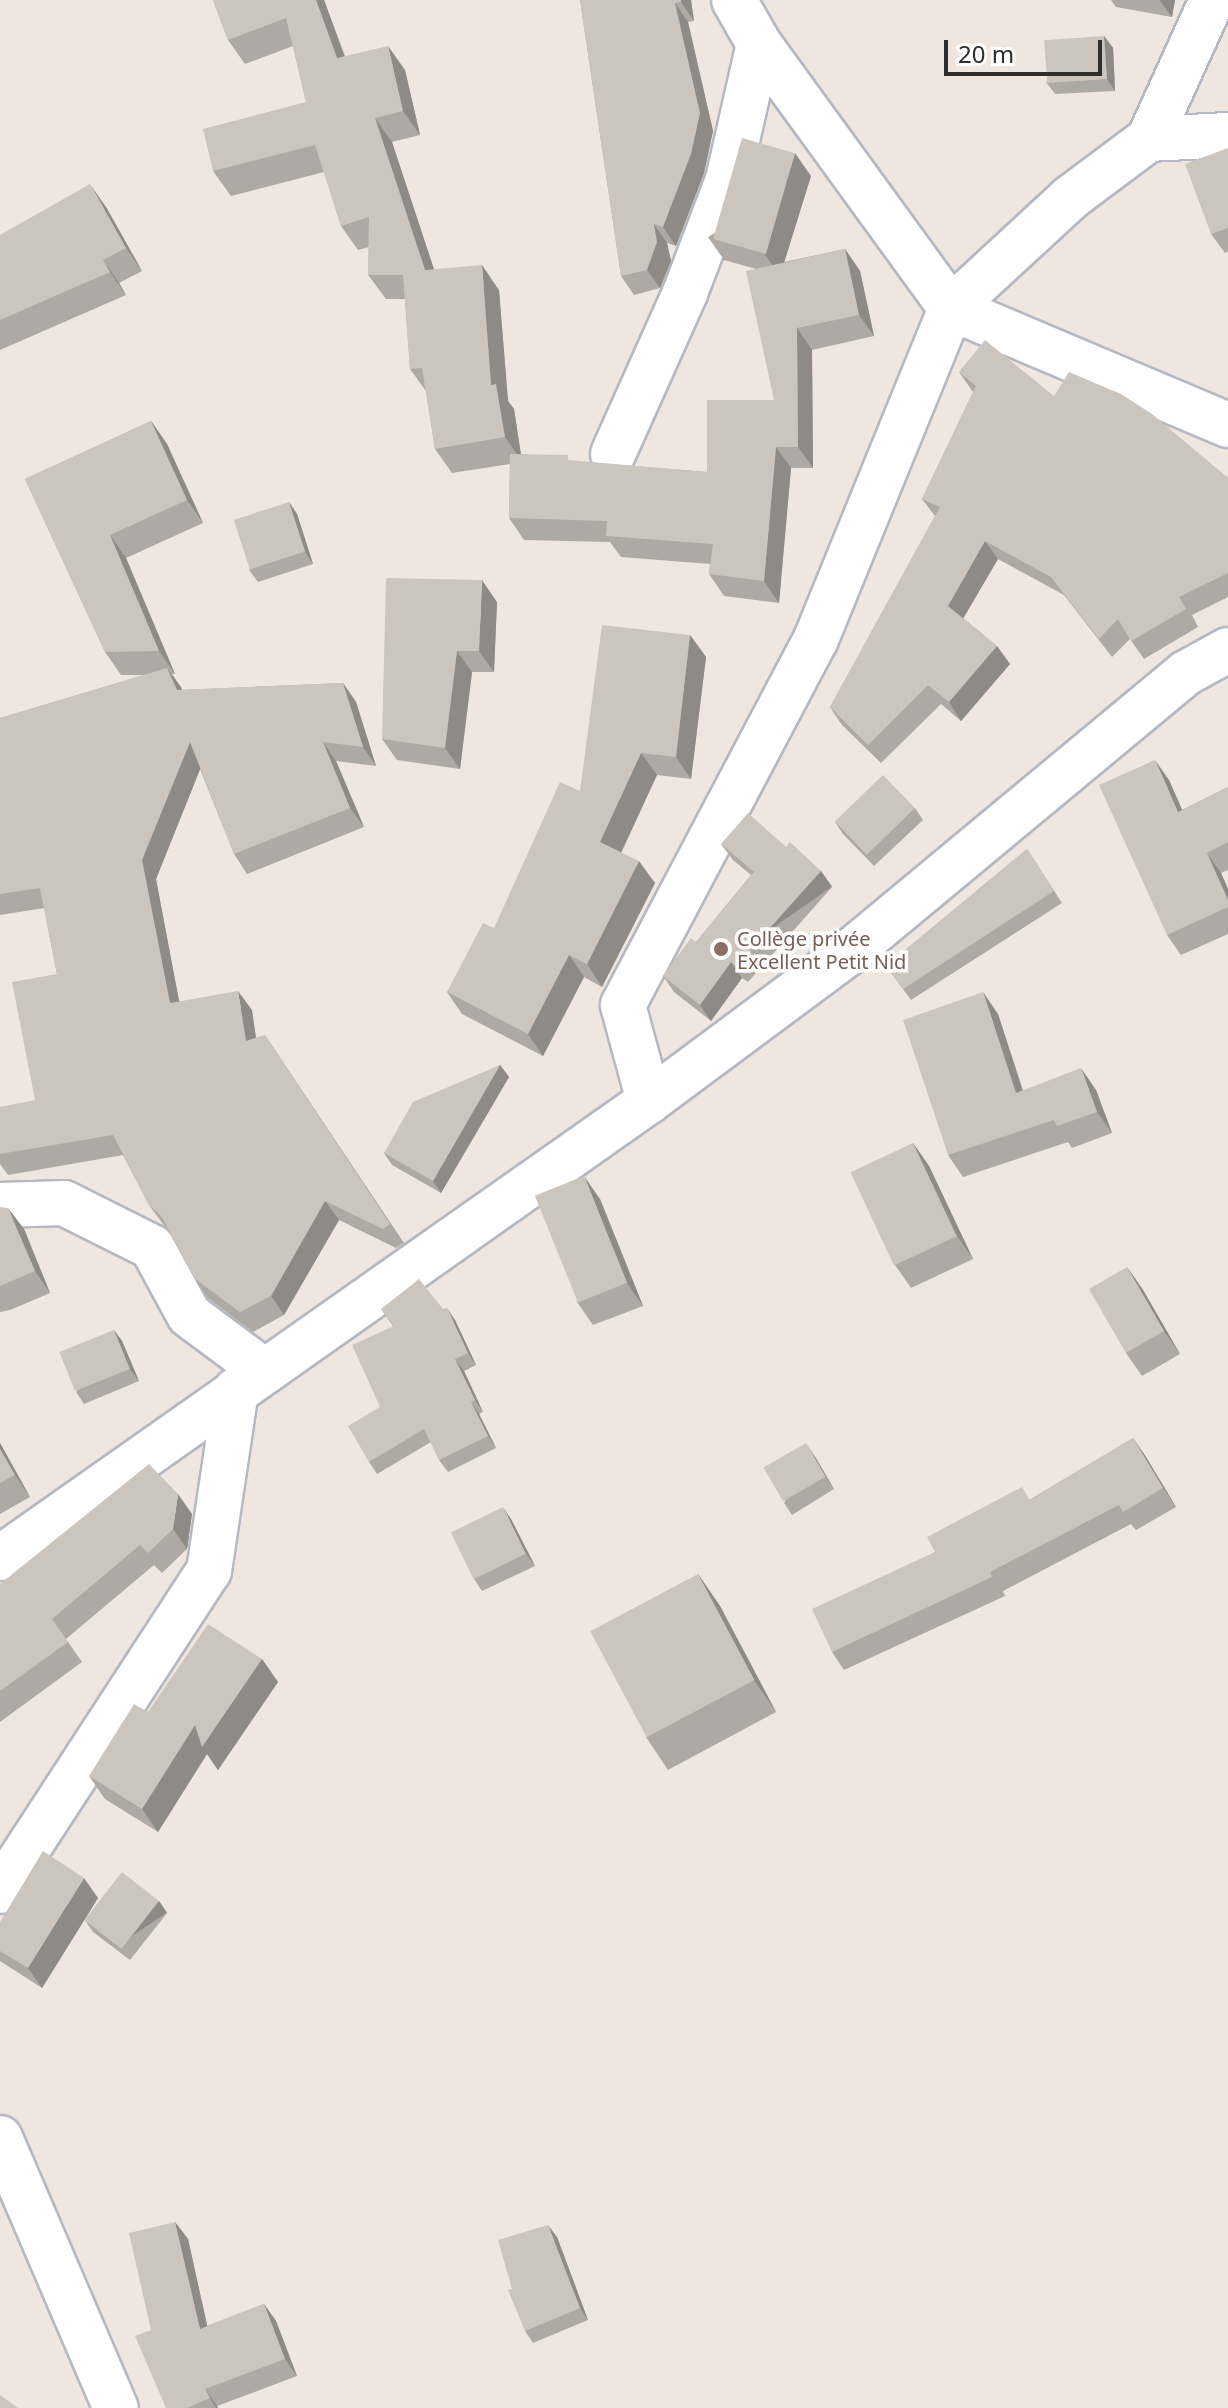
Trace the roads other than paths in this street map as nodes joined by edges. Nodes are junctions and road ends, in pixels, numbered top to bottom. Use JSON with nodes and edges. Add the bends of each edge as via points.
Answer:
{"nodes":[{"id":1,"x":734,"y":0,"type":"edge"},
{"id":2,"x":1212,"y":0,"type":"edge"},
{"id":3,"x":759,"y":44,"type":"junction"},
{"id":4,"x":1228,"y":135,"type":"edge"},
{"id":5,"x":1149,"y":139,"type":"junction"},
{"id":6,"x":951,"y":308,"type":"junction"},
{"id":7,"x":1228,"y":425,"type":"edge"},
{"id":8,"x":613,"y":454,"type":"dead end"},
{"id":9,"x":1228,"y":650,"type":"edge"},
{"id":10,"x":649,"y":1101,"type":"junction"},
{"id":11,"x":0,"y":1205,"type":"edge"},
{"id":12,"x":250,"y":1381,"type":"junction"},
{"id":13,"x":0,"y":1558,"type":"edge"},
{"id":14,"x":0,"y":1891,"type":"edge"},
{"id":15,"x":0,"y":2138,"type":"edge"},
{"id":16,"x":116,"y":2408,"type":"edge"}],
"edges":[{"from":1,"to":3,"type":"street"},
{"from":2,"to":5,"type":"street"},
{"from":3,"to":6,"type":"street"},
{"from":3,"to":8,"type":"street","via":[[728,180],[685,293]]},
{"from":4,"to":5,"type":"street"},
{"from":5,"to":6,"type":"street","via":[[1070,198]]},
{"from":6,"to":7,"type":"street"},
{"from":6,"to":10,"type":"street","via":[[816,639],[623,1005]]},
{"from":9,"to":10,"type":"street","via":[[1186,673],[851,951]]},
{"from":10,"to":12,"type":"street"},
{"from":11,"to":12,"type":"street","via":[[64,1203],[152,1247],[189,1315]]},
{"from":12,"to":13,"type":"street"},
{"from":12,"to":14,"type":"street","via":[[209,1571]]},
{"from":15,"to":16,"type":"street"}]}
